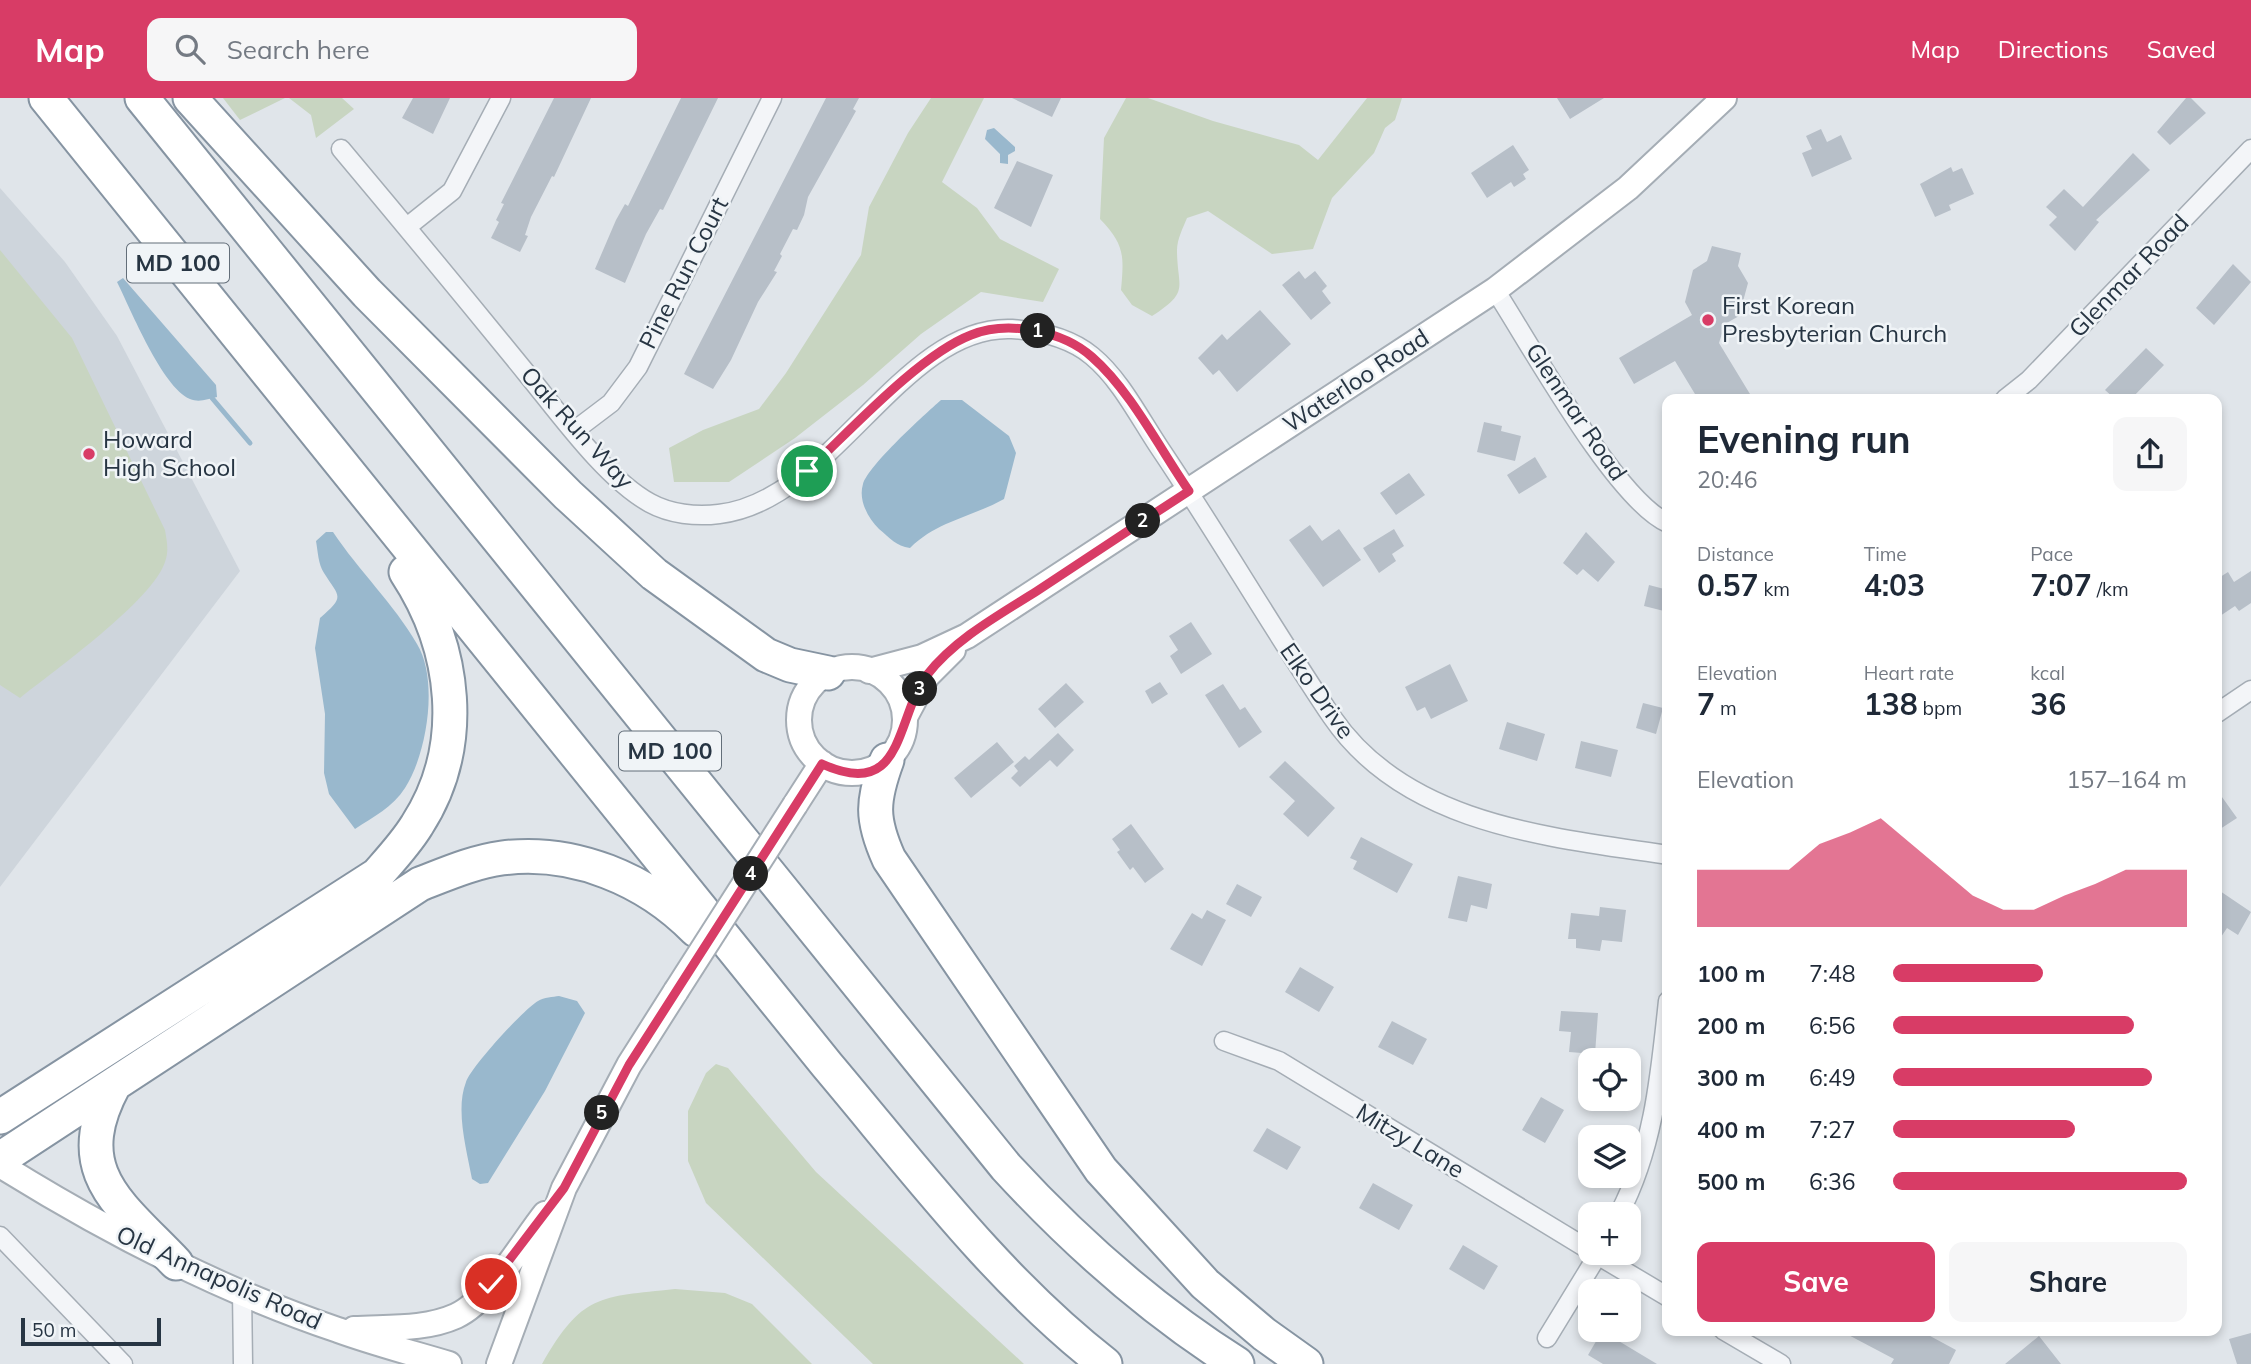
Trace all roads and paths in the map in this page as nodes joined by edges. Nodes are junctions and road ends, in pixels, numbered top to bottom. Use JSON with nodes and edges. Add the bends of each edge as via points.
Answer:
{"nodes":[{"id":1,"x":46,"y":98,"type":"edge"},
{"id":2,"x":142,"y":98,"type":"edge"},
{"id":3,"x":190,"y":98,"type":"edge"},
{"id":4,"x":501,"y":98,"type":"edge"},
{"id":5,"x":772,"y":98,"type":"edge"},
{"id":6,"x":1724,"y":98,"type":"edge"},
{"id":7,"x":341,"y":149,"type":"dead end"},
{"id":8,"x":2251,"y":149,"type":"edge"},
{"id":9,"x":407,"y":227,"type":"junction"},
{"id":10,"x":1495,"y":290,"type":"junction"},
{"id":11,"x":2011,"y":394,"type":"edge"},
{"id":12,"x":310,"y":428,"type":"junction"},
{"id":13,"x":574,"y":431,"type":"junction"},
{"id":14,"x":1189,"y":491,"type":"junction"},
{"id":15,"x":1662,"y":520,"type":"edge"},
{"id":16,"x":967,"y":636,"type":"junction"},
{"id":17,"x":870,"y":671,"type":"junction"},
{"id":18,"x":828,"y":673,"type":"junction"},
{"id":19,"x":2251,"y":690,"type":"edge"},
{"id":20,"x":2222,"y":710,"type":"edge"},
{"id":21,"x":905,"y":717,"type":"junction"},
{"id":22,"x":887,"y":760,"type":"junction"},
{"id":23,"x":822,"y":764,"type":"junction"},
{"id":24,"x":1662,"y":854,"type":"edge"},
{"id":25,"x":1224,"y":1041,"type":"dead end"},
{"id":26,"x":1662,"y":1046,"type":"edge"},
{"id":27,"x":827,"y":1065,"type":"junction"},
{"id":28,"x":114,"y":1085,"type":"junction"},
{"id":29,"x":0,"y":1117,"type":"edge"},
{"id":30,"x":0,"y":1159,"type":"edge"},
{"id":31,"x":0,"y":1165,"type":"edge"},
{"id":32,"x":564,"y":1188,"type":"junction"},
{"id":33,"x":1625,"y":1202,"type":"edge"},
{"id":34,"x":0,"y":1236,"type":"edge"},
{"id":35,"x":1578,"y":1243,"type":"edge"},
{"id":36,"x":176,"y":1263,"type":"junction"},
{"id":37,"x":1588,"y":1265,"type":"edge"},
{"id":38,"x":1615,"y":1265,"type":"edge"},
{"id":39,"x":242,"y":1292,"type":"junction"},
{"id":40,"x":1662,"y":1293,"type":"edge"},
{"id":41,"x":337,"y":1330,"type":"junction"},
{"id":42,"x":1733,"y":1336,"type":"edge"},
{"id":43,"x":1547,"y":1338,"type":"dead end"},
{"id":44,"x":123,"y":1364,"type":"edge"},
{"id":45,"x":243,"y":1364,"type":"edge"},
{"id":46,"x":382,"y":1364,"type":"edge"},
{"id":47,"x":449,"y":1364,"type":"edge"},
{"id":48,"x":499,"y":1364,"type":"edge"},
{"id":49,"x":1105,"y":1364,"type":"edge"},
{"id":50,"x":1237,"y":1364,"type":"edge"},
{"id":51,"x":1306,"y":1364,"type":"edge"},
{"id":52,"x":1781,"y":1364,"type":"edge"}],
"edges":[{"from":1,"to":12,"type":"highway","number":"MD 100"},
{"from":2,"to":50,"type":"highway","number":"MD 100","via":[[1006,1167],[1060,1226],[1134,1291]]},
{"from":3,"to":18,"type":"highway","via":[[367,293],[568,495],[654,574],[766,655]]},
{"from":4,"to":9,"type":"street","via":[[452,191]]},
{"from":5,"to":13,"type":"street","name":"Pine Run Court","via":[[638,366],[611,403]]},
{"from":6,"to":10,"type":"main road","name":"Waterloo Road","via":[[1628,188]]},
{"from":7,"to":9,"type":"street","name":"Oak Run Way"},
{"from":8,"to":11,"type":"street","name":"Glenmar Road"},
{"from":9,"to":13,"type":"street","name":"Oak Run Way"},
{"from":10,"to":14,"type":"main road","name":"Waterloo Road"},
{"from":10,"to":15,"type":"street","name":"Glenmar Road","via":[[1614,474]]},
{"from":12,"to":27,"type":"highway","number":"MD 100"},
{"from":12,"to":29,"type":"highway","via":[[422,596],[436,628],[451,702],[444,765],[434,795],[418,825],[377,876]]},
{"from":13,"to":14,"type":"street","name":"Oak Run Way","via":[[626,487],[651,504],[704,516],[731,513],[785,490],[951,344],[973,333],[1035,331],[1065,340],[1091,356],[1113,379]]},
{"from":14,"to":16,"type":"main road","name":"Waterloo Road"},
{"from":14,"to":24,"type":"street","name":"Elko Drive","via":[[1344,734],[1401,784],[1433,801],[1535,833]]},
{"from":16,"to":17,"type":"main road","name":"Waterloo Road","via":[[922,657]]},
{"from":16,"to":21,"type":"main road","name":"Waterloo Road","via":[[927,676]]},
{"from":17,"to":18,"type":"main road","via":[[847,668]]},
{"from":17,"to":21,"type":"main road","via":[[896,688]]},
{"from":18,"to":23,"type":"main road","via":[[806,695],[799,716],[803,740]]},
{"from":19,"to":20,"type":"street"},
{"from":21,"to":22,"type":"main road","via":[[899,746]]},
{"from":22,"to":23,"type":"main road","via":[[872,770],[854,773]]},
{"from":22,"to":51,"type":"highway","via":[[875,792],[877,834],[1060,1112],[1101,1170],[1205,1284]]},
{"from":23,"to":32,"type":"main road","bridge":true,"via":[[629,1065]]},
{"from":25,"to":35,"type":"street","name":"Mitzy Lane","via":[[1279,1061]]},
{"from":26,"to":33,"type":"street","via":[[1650,1135]]},
{"from":27,"to":28,"type":"highway","via":[[678,912],[652,892],[586,864],[546,857],[502,858],[420,884]]},
{"from":27,"to":49,"type":"highway","number":"MD 100","via":[[1024,1291]]},
{"from":28,"to":30,"type":"highway"},
{"from":28,"to":36,"type":"highway","via":[[102,1108],[96,1164],[107,1189]]},
{"from":31,"to":36,"type":"main road","name":"Old Annapolis Road","via":[[74,1211]]},
{"from":32,"to":41,"type":"main road","via":[[491,1284],[458,1315],[423,1325]]},
{"from":32,"to":48,"type":"main road"},
{"from":34,"to":44,"type":"street"},
{"from":36,"to":39,"type":"main road","name":"Old Annapolis Road"},
{"from":37,"to":43,"type":"street"},
{"from":38,"to":40,"type":"street","name":"Mitzy Lane"},
{"from":39,"to":41,"type":"main road","name":"Old Annapolis Road"},
{"from":39,"to":45,"type":"street"},
{"from":41,"to":46,"type":"main road"},
{"from":41,"to":47,"type":"main road","name":"Old Annapolis Road"},
{"from":42,"to":52,"type":"street"}]}
